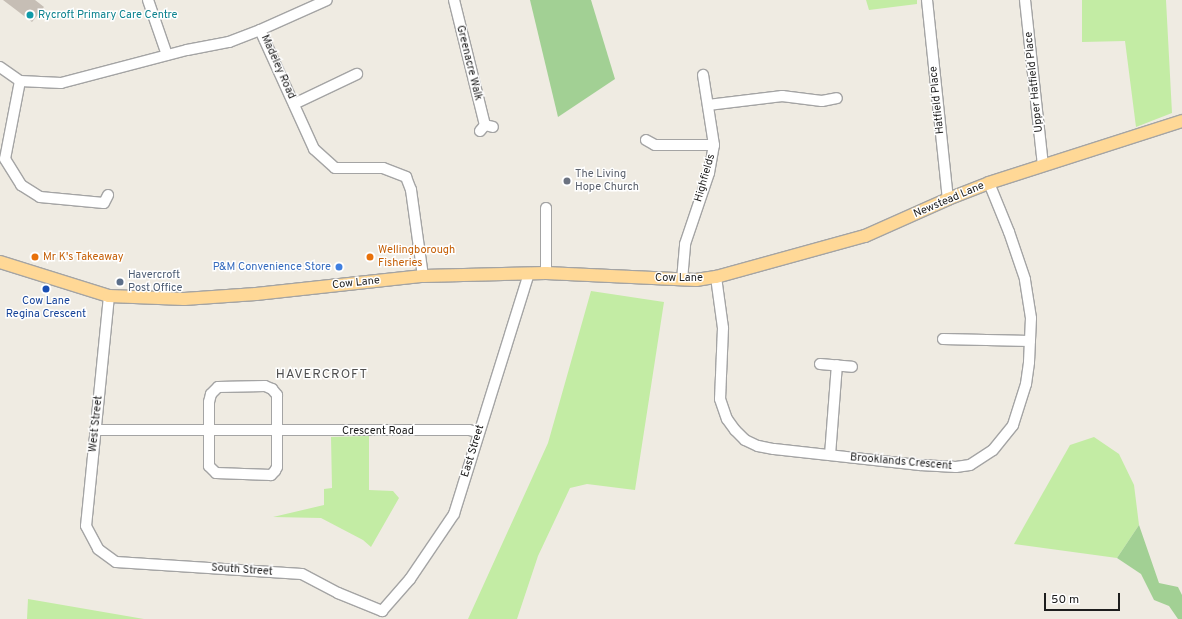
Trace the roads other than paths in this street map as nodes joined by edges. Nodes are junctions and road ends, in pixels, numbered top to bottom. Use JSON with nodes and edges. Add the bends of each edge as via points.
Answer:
{"nodes":[{"id":1,"x":148,"y":0,"type":"edge"},
{"id":2,"x":327,"y":0,"type":"edge"},
{"id":3,"x":454,"y":0,"type":"edge"},
{"id":4,"x":927,"y":0,"type":"edge"},
{"id":5,"x":1025,"y":0,"type":"edge"},
{"id":6,"x":309,"y":4,"type":"edge"},
{"id":7,"x":260,"y":30,"type":"junction"},
{"id":8,"x":167,"y":55,"type":"junction"},
{"id":9,"x":0,"y":68,"type":"edge"},
{"id":10,"x":359,"y":73,"type":"dead end"},
{"id":11,"x":702,"y":75,"type":"dead end"},
{"id":12,"x":20,"y":81,"type":"junction"},
{"id":13,"x":837,"y":98,"type":"dead end"},
{"id":14,"x":294,"y":104,"type":"junction"},
{"id":15,"x":708,"y":105,"type":"junction"},
{"id":16,"x":1182,"y":121,"type":"edge"},
{"id":17,"x":486,"y":128,"type":"dead end"},
{"id":18,"x":646,"y":140,"type":"dead end"},
{"id":19,"x":714,"y":145,"type":"junction"},
{"id":20,"x":1043,"y":165,"type":"junction"},
{"id":21,"x":989,"y":183,"type":"junction"},
{"id":22,"x":108,"y":195,"type":"dead end"},
{"id":23,"x":948,"y":199,"type":"junction"},
{"id":24,"x":546,"y":208,"type":"dead end"},
{"id":25,"x":0,"y":262,"type":"edge"},
{"id":26,"x":529,"y":273,"type":"junction"},
{"id":27,"x":546,"y":273,"type":"junction"},
{"id":28,"x":423,"y":276,"type":"junction"},
{"id":29,"x":716,"y":277,"type":"junction"},
{"id":30,"x":682,"y":280,"type":"junction"},
{"id":31,"x":108,"y":296,"type":"junction"},
{"id":32,"x":943,"y":339,"type":"dead end"},
{"id":33,"x":1030,"y":341,"type":"junction"},
{"id":34,"x":820,"y":364,"type":"dead end"},
{"id":35,"x":837,"y":365,"type":"junction"},
{"id":36,"x":852,"y":367,"type":"dead end"},
{"id":37,"x":95,"y":430,"type":"junction"},
{"id":38,"x":209,"y":431,"type":"junction"},
{"id":39,"x":277,"y":431,"type":"junction"},
{"id":40,"x":478,"y":432,"type":"junction"},
{"id":41,"x":830,"y":455,"type":"junction"},
{"id":42,"x":98,"y":550,"type":"joint"},
{"id":43,"x":382,"y":611,"type":"joint"}],
"edges":[{"from":1,"to":8,"type":"street"},
{"from":2,"to":6,"type":"street"},
{"from":3,"to":17,"type":"street","name":"Greenacre Walk"},
{"from":4,"to":23,"type":"street","name":"Hatfield Place"},
{"from":5,"to":20,"type":"street","name":"Upper Hatfield Place"},
{"from":6,"to":7,"type":"street"},
{"from":7,"to":8,"type":"street","name":"Madeley Road","via":[[229,42]]},
{"from":7,"to":14,"type":"street","name":"Madeley Road"},
{"from":8,"to":12,"type":"street","name":"Madeley Road","via":[[61,83]]},
{"from":9,"to":12,"type":"street"},
{"from":10,"to":14,"type":"street"},
{"from":11,"to":15,"type":"street","name":"Highfields"},
{"from":12,"to":22,"type":"street","via":[[5,159],[21,185],[40,197],[104,203]]},
{"from":13,"to":15,"type":"street","via":[[822,101],[782,96]]},
{"from":14,"to":28,"type":"street","name":"Madeley Road","via":[[314,148],[335,168],[383,168],[406,177],[411,190]]},
{"from":15,"to":19,"type":"street","name":"Highfields"},
{"from":16,"to":20,"type":"main road","name":"Newstead Lane"},
{"from":18,"to":19,"type":"street","via":[[655,145]]},
{"from":19,"to":30,"type":"street","name":"Highfields","via":[[709,173],[685,244]]},
{"from":20,"to":21,"type":"main road","name":"Newstead Lane"},
{"from":21,"to":23,"type":"main road","name":"Newstead Lane"},
{"from":21,"to":33,"type":"street","name":"Brooklands Crescent","via":[[1010,232],[1025,280],[1031,318]]},
{"from":23,"to":29,"type":"main road","name":"Newstead Lane","via":[[865,236]]},
{"from":24,"to":27,"type":"street"},
{"from":25,"to":31,"type":"main road","name":"Cow Lane"},
{"from":26,"to":27,"type":"main road","name":"Cow Lane"},
{"from":26,"to":28,"type":"main road","name":"Cow Lane"},
{"from":26,"to":40,"type":"street","name":"East Street"},
{"from":27,"to":30,"type":"main road","name":"Cow Lane"},
{"from":28,"to":31,"type":"main road","name":"Cow Lane","via":[[184,299]]},
{"from":29,"to":30,"type":"main road","name":"Cow Lane"},
{"from":29,"to":41,"type":"street","name":"Brooklands Crescent","via":[[723,328],[720,399],[727,419],[745,440],[758,446]]},
{"from":31,"to":37,"type":"street","name":"West Street"},
{"from":32,"to":33,"type":"street"},
{"from":33,"to":41,"type":"street","name":"Brooklands Crescent","via":[[1026,384],[1016,419],[1006,435],[981,460],[970,466],[956,467]]},
{"from":34,"to":35,"type":"street"},
{"from":35,"to":36,"type":"street"},
{"from":35,"to":41,"type":"street"},
{"from":37,"to":38,"type":"street","name":"Crescent Road"},
{"from":37,"to":42,"type":"street","name":"West Street","via":[[86,526]]},
{"from":38,"to":39,"type":"street","name":"Crescent Road"},
{"from":38,"to":39,"type":"street","via":[[209,402],[211,394],[218,387],[264,386],[272,389],[277,395]]},
{"from":38,"to":39,"type":"street","via":[[209,466],[216,473],[271,475],[278,467]]},
{"from":39,"to":40,"type":"street","name":"Crescent Road"},
{"from":40,"to":43,"type":"street","name":"East Street","via":[[454,514],[410,580]]},
{"from":42,"to":43,"type":"street","name":"South Street","via":[[116,562],[302,574],[338,593]]}]}
